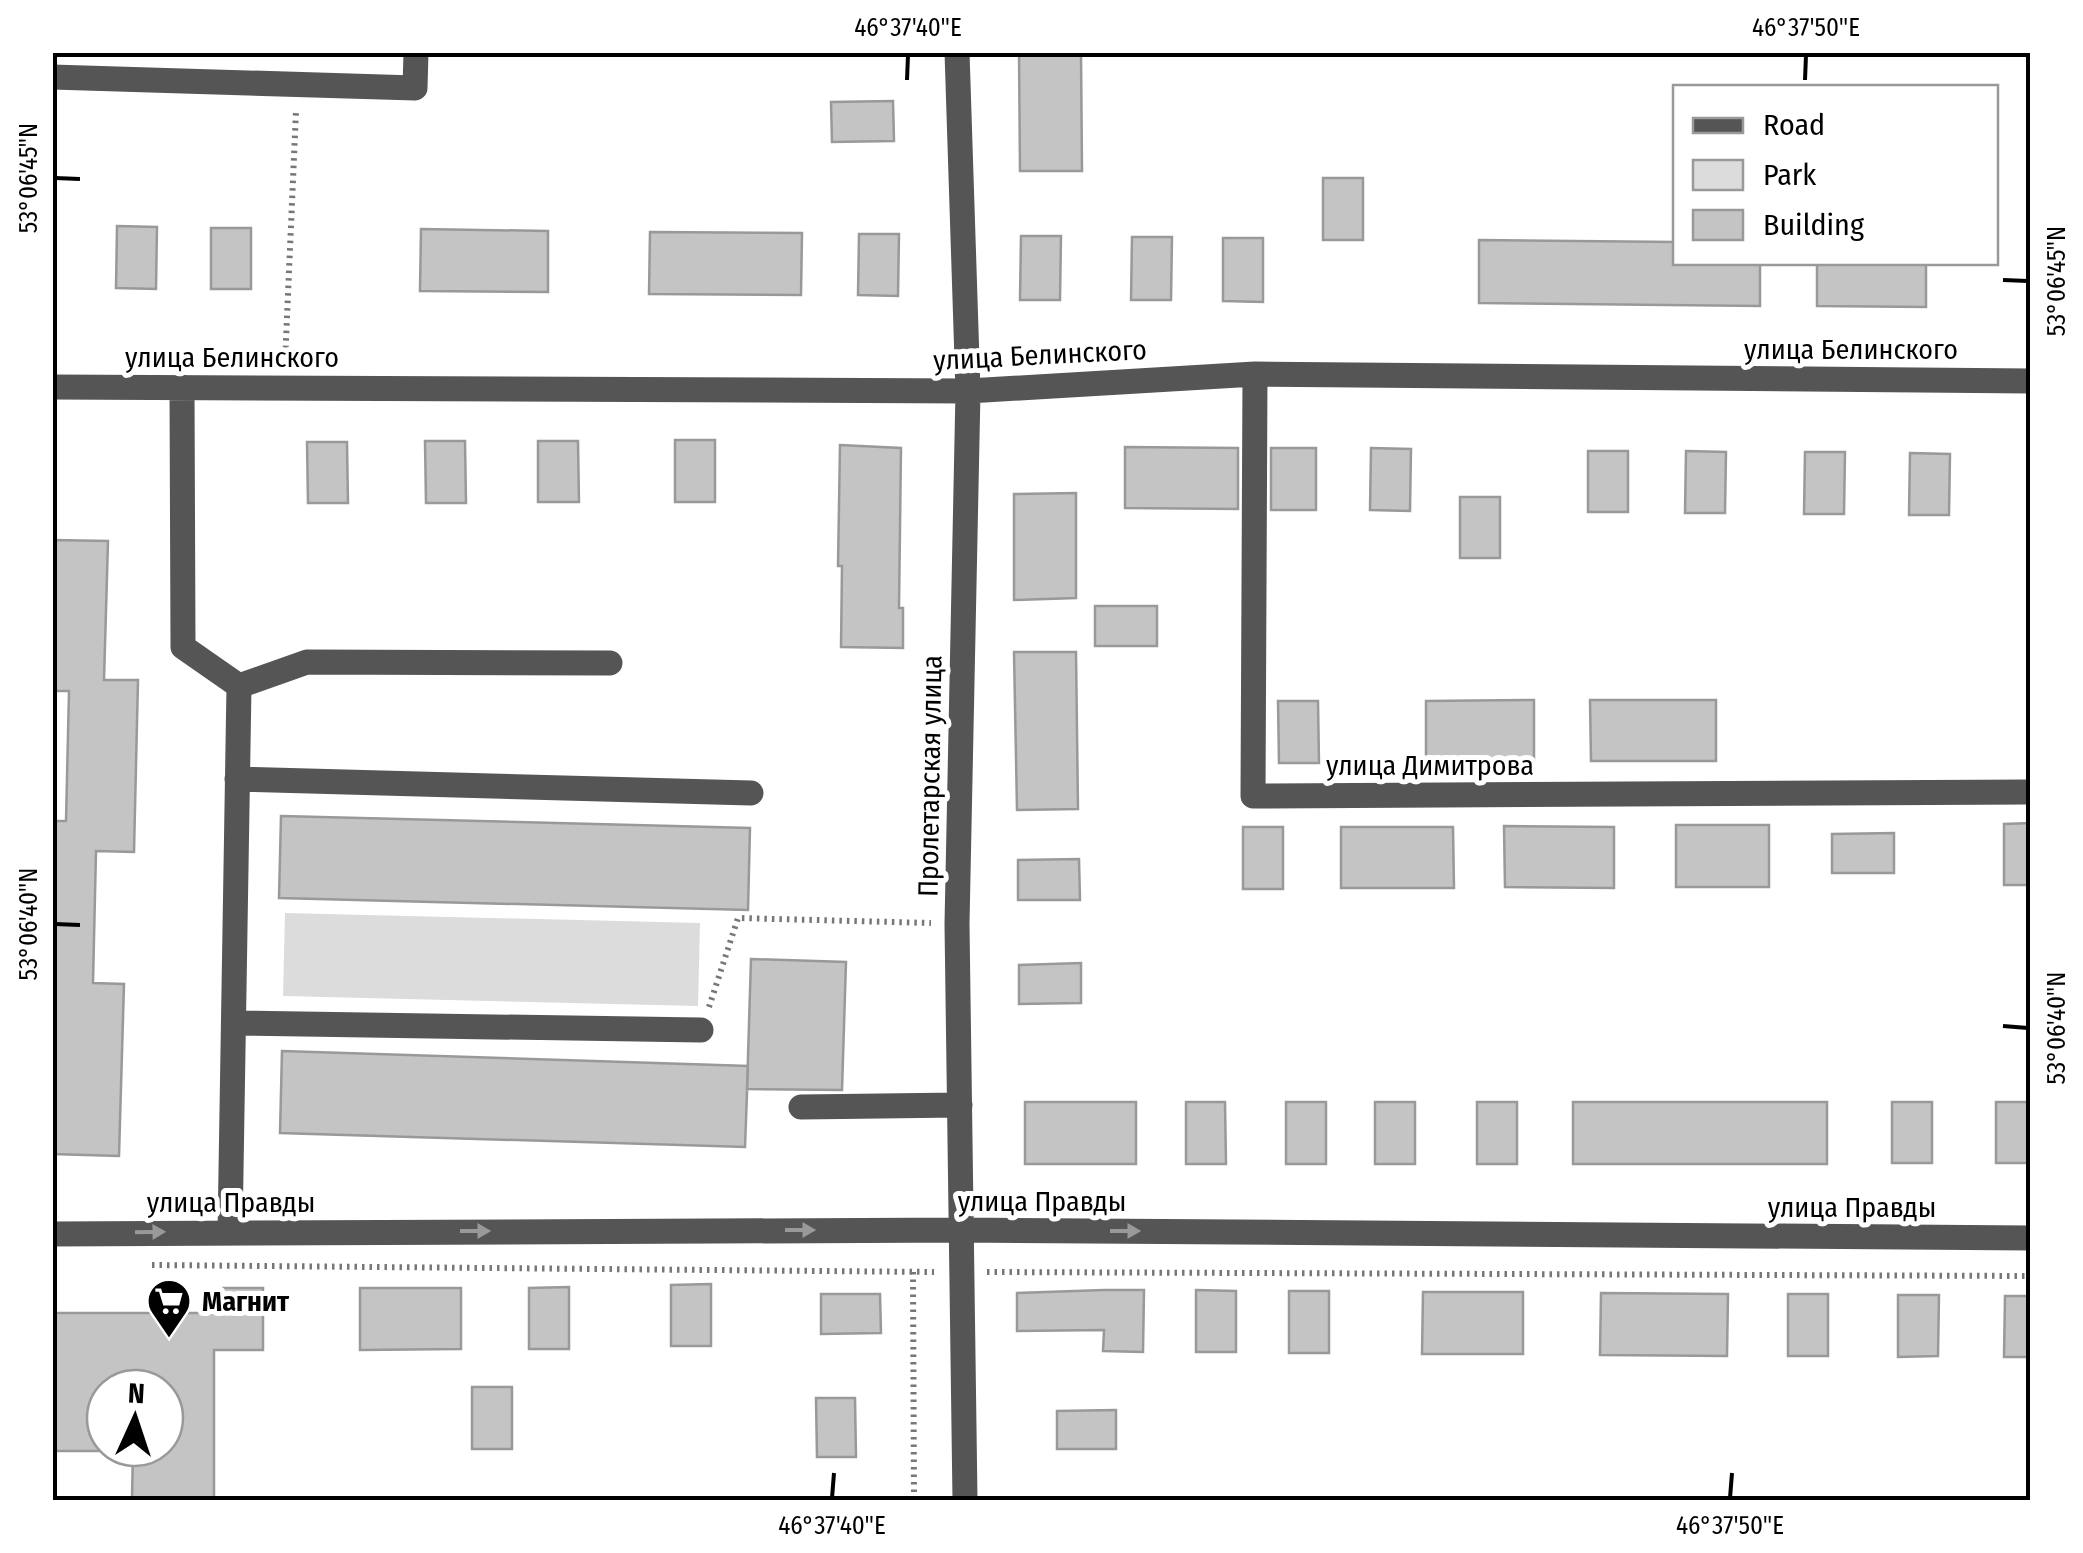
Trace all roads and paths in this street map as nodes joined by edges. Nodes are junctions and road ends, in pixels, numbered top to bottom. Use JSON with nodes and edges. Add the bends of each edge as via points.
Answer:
{"nodes":[{"id":1,"x":416,"y":52,"type":"edge"},
{"id":2,"x":957,"y":52,"type":"edge"},
{"id":3,"x":52,"y":77,"type":"edge"},
{"id":4,"x":297,"y":84,"type":"junction"},
{"id":5,"x":1255,"y":374,"type":"junction"},
{"id":6,"x":2030,"y":380,"type":"edge"},
{"id":7,"x":284,"y":386,"type":"junction"},
{"id":8,"x":52,"y":387,"type":"edge"},
{"id":9,"x":182,"y":387,"type":"junction"},
{"id":10,"x":968,"y":391,"type":"junction"},
{"id":11,"x":610,"y":663,"type":"dead end"},
{"id":12,"x":239,"y":686,"type":"junction"},
{"id":13,"x":237,"y":779,"type":"junction"},
{"id":14,"x":751,"y":792,"type":"dead end"},
{"id":15,"x":2030,"y":792,"type":"edge"},
{"id":16,"x":957,"y":924,"type":"junction"},
{"id":17,"x":234,"y":1023,"type":"junction"},
{"id":18,"x":701,"y":1030,"type":"joint"},
{"id":19,"x":960,"y":1106,"type":"junction"},
{"id":20,"x":800,"y":1107,"type":"dead end"},
{"id":21,"x":962,"y":1230,"type":"junction"},
{"id":22,"x":230,"y":1232,"type":"junction"},
{"id":23,"x":52,"y":1234,"type":"edge"},
{"id":24,"x":2030,"y":1238,"type":"edge"},
{"id":25,"x":140,"y":1265,"type":"dead end"},
{"id":26,"x":912,"y":1272,"type":"junction"},
{"id":27,"x":963,"y":1272,"type":"junction"},
{"id":28,"x":2030,"y":1276,"type":"edge"},
{"id":29,"x":914,"y":1500,"type":"edge"},
{"id":30,"x":965,"y":1500,"type":"edge"}],
"edges":[{"from":1,"to":4,"type":"street","via":[[415,88]]},
{"from":2,"to":10,"type":"street","name":"Пролетарская улица"},
{"from":3,"to":4,"type":"street"},
{"from":4,"to":7,"type":"path"},
{"from":5,"to":6,"type":"street","name":"улица Белинского"},
{"from":5,"to":10,"type":"street","name":"улица Белинского"},
{"from":5,"to":15,"type":"street","name":"улица Димитрова","via":[[1253,796]]},
{"from":7,"to":9,"type":"street","name":"улица Белинского"},
{"from":7,"to":10,"type":"street","name":"улица Белинского"},
{"from":8,"to":9,"type":"street","name":"улица Белинского"},
{"from":9,"to":12,"type":"street","via":[[183,647]]},
{"from":10,"to":16,"type":"street","name":"Пролетарская улица"},
{"from":11,"to":12,"type":"street","via":[[307,662]]},
{"from":12,"to":13,"type":"street"},
{"from":13,"to":14,"type":"street"},
{"from":13,"to":17,"type":"street"},
{"from":16,"to":18,"type":"path","via":[[738,918]]},
{"from":16,"to":19,"type":"street","name":"Пролетарская улица"},
{"from":17,"to":18,"type":"street"},
{"from":17,"to":22,"type":"street"},
{"from":19,"to":20,"type":"street"},
{"from":19,"to":21,"type":"street","name":"Пролетарская улица"},
{"from":22,"to":21,"type":"street","name":"улица Правды","one_way":true},
{"from":21,"to":24,"type":"street","name":"улица Правды","one_way":true},
{"from":21,"to":27,"type":"street","name":"Пролетарская улица"},
{"from":23,"to":22,"type":"street","name":"улица Правды","one_way":true},
{"from":25,"to":26,"type":"path"},
{"from":26,"to":27,"type":"path"},
{"from":26,"to":29,"type":"path"},
{"from":27,"to":28,"type":"path"},
{"from":27,"to":30,"type":"street","name":"Пролетарская улица"}]}
